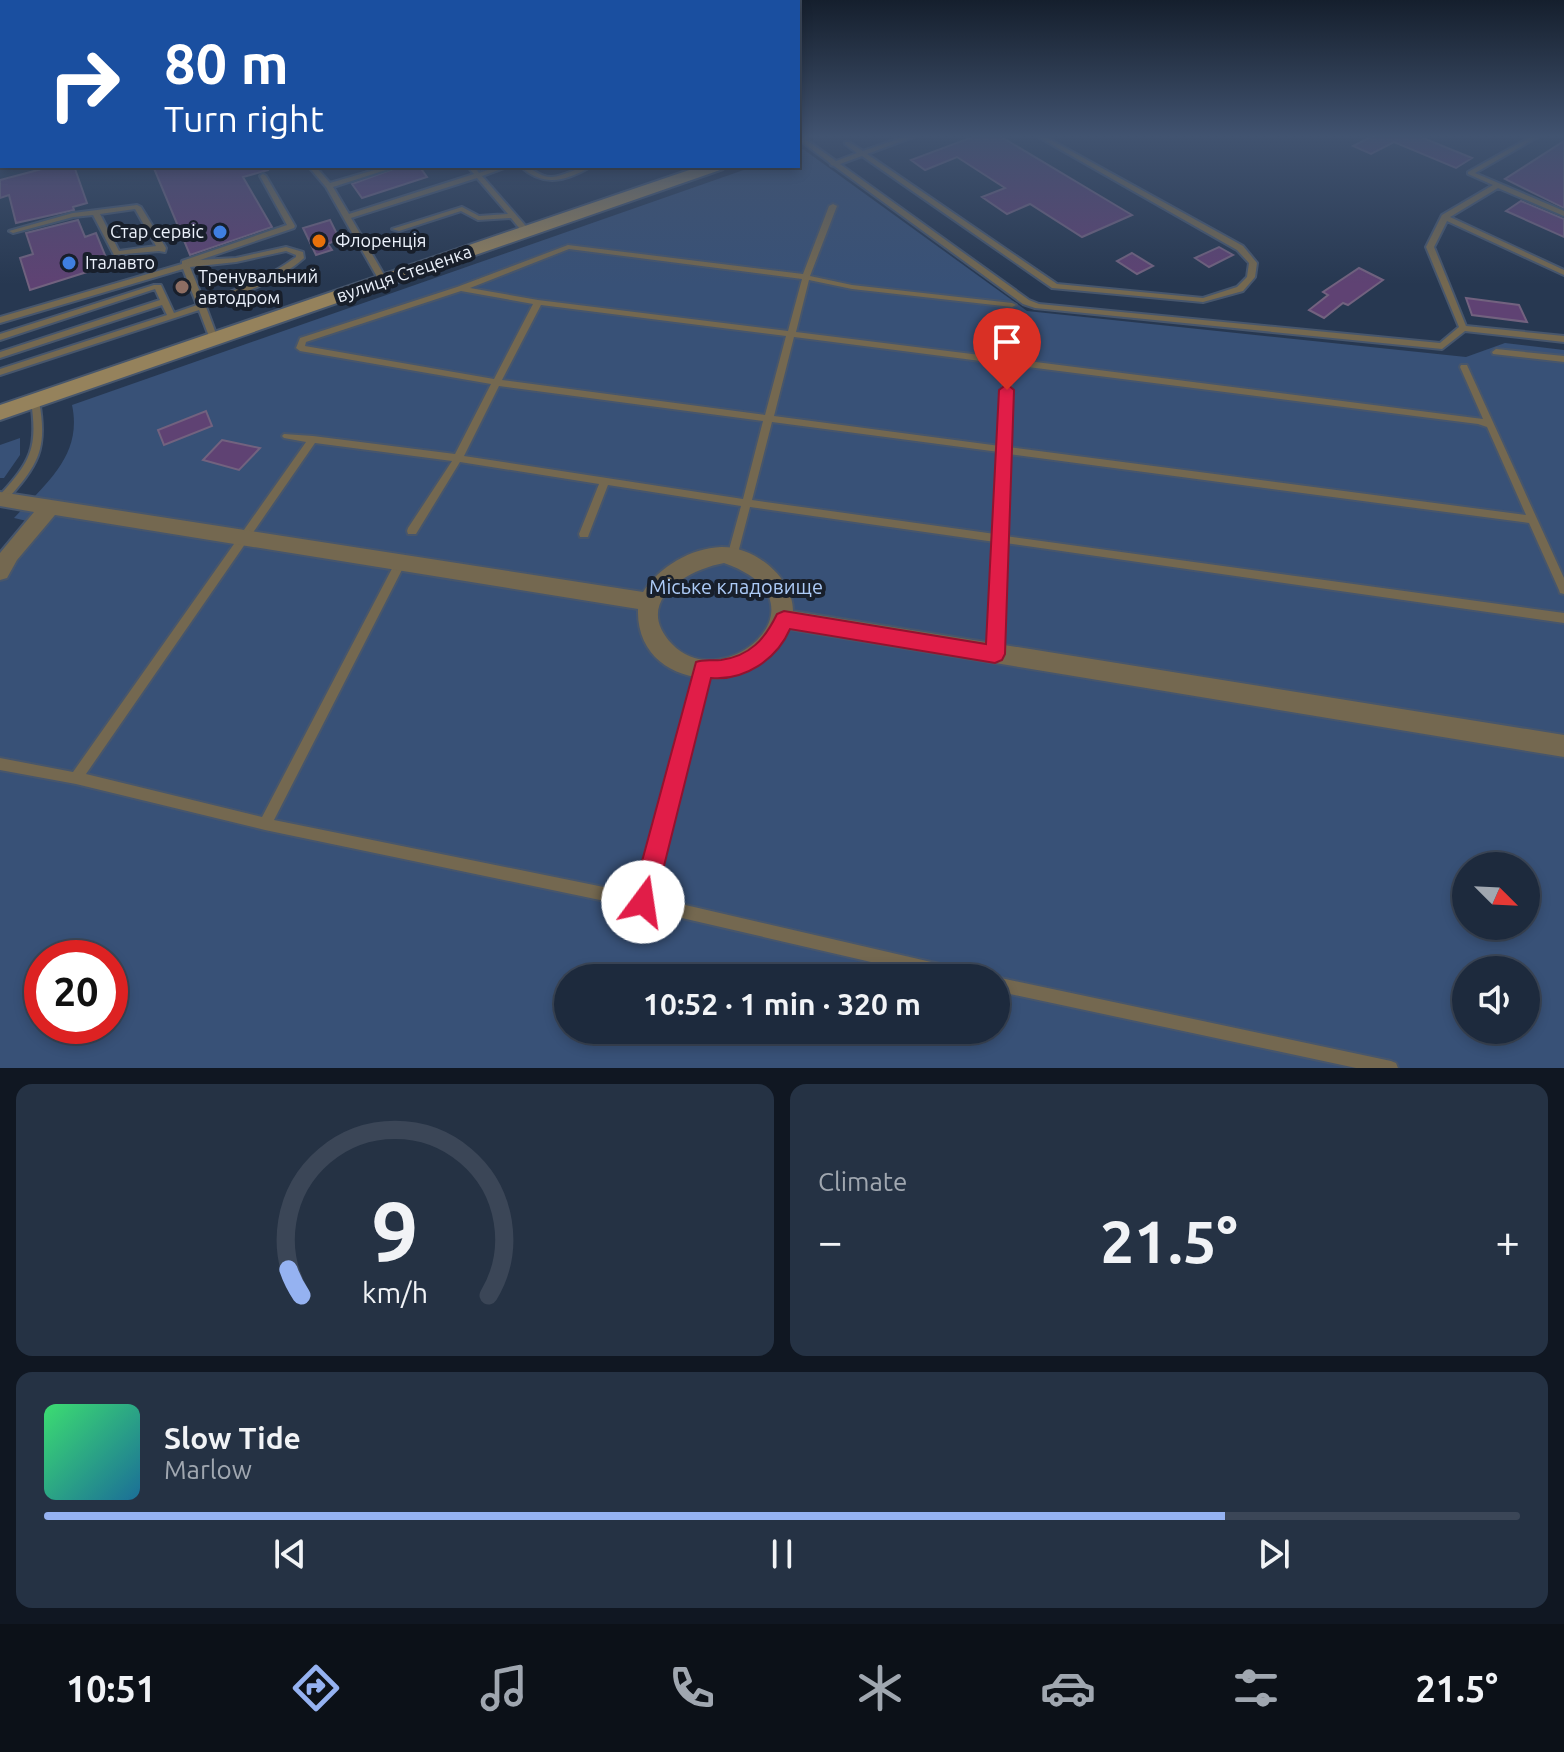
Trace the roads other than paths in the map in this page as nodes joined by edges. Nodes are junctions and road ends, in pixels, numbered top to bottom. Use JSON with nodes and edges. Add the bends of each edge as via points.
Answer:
{"nodes":[{"id":1,"x":268,"y":185,"type":"edge"},
{"id":2,"x":333,"y":185,"type":"edge"},
{"id":3,"x":447,"y":185,"type":"edge"},
{"id":4,"x":486,"y":185,"type":"edge"},
{"id":5,"x":658,"y":185,"type":"edge"},
{"id":6,"x":862,"y":185,"type":"edge"},
{"id":7,"x":906,"y":185,"type":"edge"},
{"id":8,"x":1127,"y":185,"type":"edge"},
{"id":9,"x":1498,"y":185,"type":"joint"},
{"id":10,"x":329,"y":186,"type":"joint"},
{"id":11,"x":833,"y":206,"type":"dead end"},
{"id":12,"x":95,"y":212,"type":"junction"},
{"id":13,"x":1564,"y":214,"type":"edge"},
{"id":14,"x":513,"y":216,"type":"junction"},
{"id":15,"x":347,"y":217,"type":"junction"},
{"id":16,"x":1445,"y":217,"type":"junction"},
{"id":17,"x":396,"y":229,"type":"dead end"},
{"id":18,"x":13,"y":231,"type":"dead end"},
{"id":19,"x":527,"y":232,"type":"junction"},
{"id":20,"x":185,"y":266,"type":"junction"},
{"id":21,"x":1564,"y":273,"type":"edge"},
{"id":22,"x":806,"y":277,"type":"junction"},
{"id":23,"x":383,"y":280,"type":"junction"},
{"id":24,"x":460,"y":289,"type":"junction"},
{"id":25,"x":165,"y":301,"type":"junction"},
{"id":26,"x":538,"y":302,"type":"junction"},
{"id":27,"x":199,"y":305,"type":"junction"},
{"id":28,"x":1012,"y":305,"type":"dead end"},
{"id":29,"x":171,"y":315,"type":"junction"},
{"id":30,"x":0,"y":320,"type":"edge"},
{"id":31,"x":1463,"y":328,"type":"junction"},
{"id":32,"x":793,"y":335,"type":"junction"},
{"id":33,"x":0,"y":337,"type":"edge"},
{"id":34,"x":214,"y":339,"type":"junction"},
{"id":35,"x":1564,"y":339,"type":"edge"},
{"id":36,"x":1496,"y":352,"type":"dead end"},
{"id":37,"x":0,"y":355,"type":"edge"},
{"id":38,"x":1008,"y":359,"type":"junction"},
{"id":39,"x":1564,"y":359,"type":"edge"},
{"id":40,"x":1464,"y":367,"type":"dead end"},
{"id":41,"x":0,"y":372,"type":"edge"},
{"id":42,"x":495,"y":382,"type":"junction"},
{"id":43,"x":35,"y":401,"type":"junction"},
{"id":44,"x":0,"y":413,"type":"edge"},
{"id":45,"x":768,"y":420,"type":"junction"},
{"id":46,"x":1489,"y":425,"type":"junction"},
{"id":47,"x":287,"y":436,"type":"dead end"},
{"id":48,"x":313,"y":439,"type":"junction"},
{"id":49,"x":1004,"y":450,"type":"junction"},
{"id":50,"x":458,"y":458,"type":"junction"},
{"id":51,"x":605,"y":481,"type":"junction"},
{"id":52,"x":1,"y":499,"type":"edge"},
{"id":53,"x":745,"y":503,"type":"junction"},
{"id":54,"x":50,"y":507,"type":"junction"},
{"id":55,"x":1532,"y":520,"type":"junction"},
{"id":56,"x":412,"y":531,"type":"dead end"},
{"id":57,"x":584,"y":534,"type":"dead end"},
{"id":58,"x":245,"y":537,"type":"junction"},
{"id":59,"x":999,"y":539,"type":"junction"},
{"id":60,"x":732,"y":557,"type":"junction"},
{"id":61,"x":401,"y":562,"type":"junction"},
{"id":62,"x":0,"y":572,"type":"edge"},
{"id":63,"x":1564,"y":590,"type":"edge"},
{"id":64,"x":650,"y":602,"type":"junction"},
{"id":65,"x":1564,"y":618,"type":"edge"},
{"id":66,"x":784,"y":619,"type":"junction"},
{"id":67,"x":995,"y":654,"type":"junction"},
{"id":68,"x":703,"y":669,"type":"junction"},
{"id":69,"x":1564,"y":746,"type":"edge"},
{"id":70,"x":0,"y":764,"type":"edge"},
{"id":71,"x":76,"y":778,"type":"junction"},
{"id":72,"x":265,"y":824,"type":"junction"},
{"id":73,"x":643,"y":902,"type":"junction"},
{"id":74,"x":910,"y":964,"type":"edge"},
{"id":75,"x":1010,"y":987,"type":"edge"},
{"id":76,"x":1391,"y":1068,"type":"edge"}],
"edges":[{"from":1,"to":20,"type":"lane","via":[[291,226],[192,259]]},
{"from":2,"to":10,"type":"lane"},
{"from":3,"to":15,"type":"lane"},
{"from":4,"to":14,"type":"lane"},
{"from":5,"to":19,"type":"main road","name":"вулиця Стеценка"},
{"from":6,"to":31,"type":"lane","via":[[1038,306],[1442,346]]},
{"from":7,"to":8,"type":"lane","via":[[1055,286],[1203,300],[1240,289],[1251,277],[1253,263],[1240,248]]},
{"from":9,"to":13,"type":"lane"},
{"from":9,"to":16,"type":"lane"},
{"from":10,"to":15,"type":"lane"},
{"from":11,"to":22,"type":"lane"},
{"from":12,"to":12,"type":"lane","via":[[117,253],[162,249],[137,207]]},
{"from":12,"to":18,"type":"lane"},
{"from":14,"to":17,"type":"lane","via":[[478,218],[462,209]]},
{"from":14,"to":19,"type":"lane"},
{"from":15,"to":23,"type":"lane"},
{"from":16,"to":21,"type":"lane"},
{"from":16,"to":31,"type":"lane","via":[[1430,247]]},
{"from":19,"to":23,"type":"main road","name":"вулиця Стеценка"},
{"from":20,"to":27,"type":"lane"},
{"from":20,"to":27,"type":"lane","via":[[286,249],[300,254],[297,263],[275,276]]},
{"from":20,"to":30,"type":"lane"},
{"from":22,"to":24,"type":"lane","via":[[568,247]]},
{"from":22,"to":28,"type":"lane"},
{"from":22,"to":32,"type":"lane"},
{"from":23,"to":34,"type":"main road","name":"вулиця Стеценка"},
{"from":24,"to":26,"type":"lane"},
{"from":24,"to":42,"type":"lane","via":[[303,340],[300,348]]},
{"from":25,"to":29,"type":"lane"},
{"from":25,"to":33,"type":"lane","via":[[154,287]]},
{"from":25,"to":37,"type":"lane"},
{"from":26,"to":32,"type":"lane"},
{"from":26,"to":42,"type":"lane"},
{"from":27,"to":29,"type":"lane"},
{"from":27,"to":34,"type":"lane"},
{"from":29,"to":41,"type":"lane"},
{"from":31,"to":35,"type":"lane"},
{"from":32,"to":38,"type":"lane"},
{"from":32,"to":45,"type":"lane"},
{"from":34,"to":43,"type":"main road","name":"вулиця Стеценка"},
{"from":36,"to":39,"type":"lane"},
{"from":38,"to":46,"type":"lane"},
{"from":38,"to":49,"type":"lane"},
{"from":40,"to":46,"type":"lane"},
{"from":42,"to":45,"type":"lane"},
{"from":42,"to":50,"type":"lane"},
{"from":43,"to":44,"type":"main road","name":"вулиця Стеценка"},
{"from":43,"to":52,"type":"lane","via":[[38,452],[32,467]]},
{"from":45,"to":49,"type":"lane"},
{"from":45,"to":53,"type":"lane"},
{"from":46,"to":55,"type":"lane"},
{"from":47,"to":48,"type":"lane"},
{"from":48,"to":50,"type":"lane"},
{"from":48,"to":58,"type":"lane"},
{"from":49,"to":55,"type":"lane"},
{"from":49,"to":59,"type":"lane"},
{"from":50,"to":51,"type":"lane"},
{"from":50,"to":56,"type":"lane"},
{"from":51,"to":53,"type":"lane"},
{"from":51,"to":57,"type":"lane"},
{"from":52,"to":54,"type":"street"},
{"from":53,"to":59,"type":"lane"},
{"from":53,"to":60,"type":"lane"},
{"from":54,"to":58,"type":"street"},
{"from":54,"to":62,"type":"street"},
{"from":55,"to":63,"type":"lane"},
{"from":58,"to":61,"type":"street"},
{"from":58,"to":71,"type":"lane"},
{"from":59,"to":65,"type":"lane"},
{"from":59,"to":67,"type":"lane"},
{"from":60,"to":64,"type":"street","via":[[685,563],[663,580]]},
{"from":60,"to":66,"type":"street","via":[[763,569],[777,583]]},
{"from":61,"to":64,"type":"street"},
{"from":61,"to":72,"type":"lane"},
{"from":64,"to":68,"type":"street","via":[[653,635],[663,650]]},
{"from":66,"to":67,"type":"street"},
{"from":66,"to":68,"type":"street","via":[[761,654],[741,665]]},
{"from":67,"to":69,"type":"street"},
{"from":68,"to":73,"type":"lane"},
{"from":70,"to":71,"type":"lane"},
{"from":71,"to":72,"type":"lane"},
{"from":72,"to":73,"type":"lane"},
{"from":73,"to":74,"type":"lane"},
{"from":75,"to":76,"type":"lane"}]}
